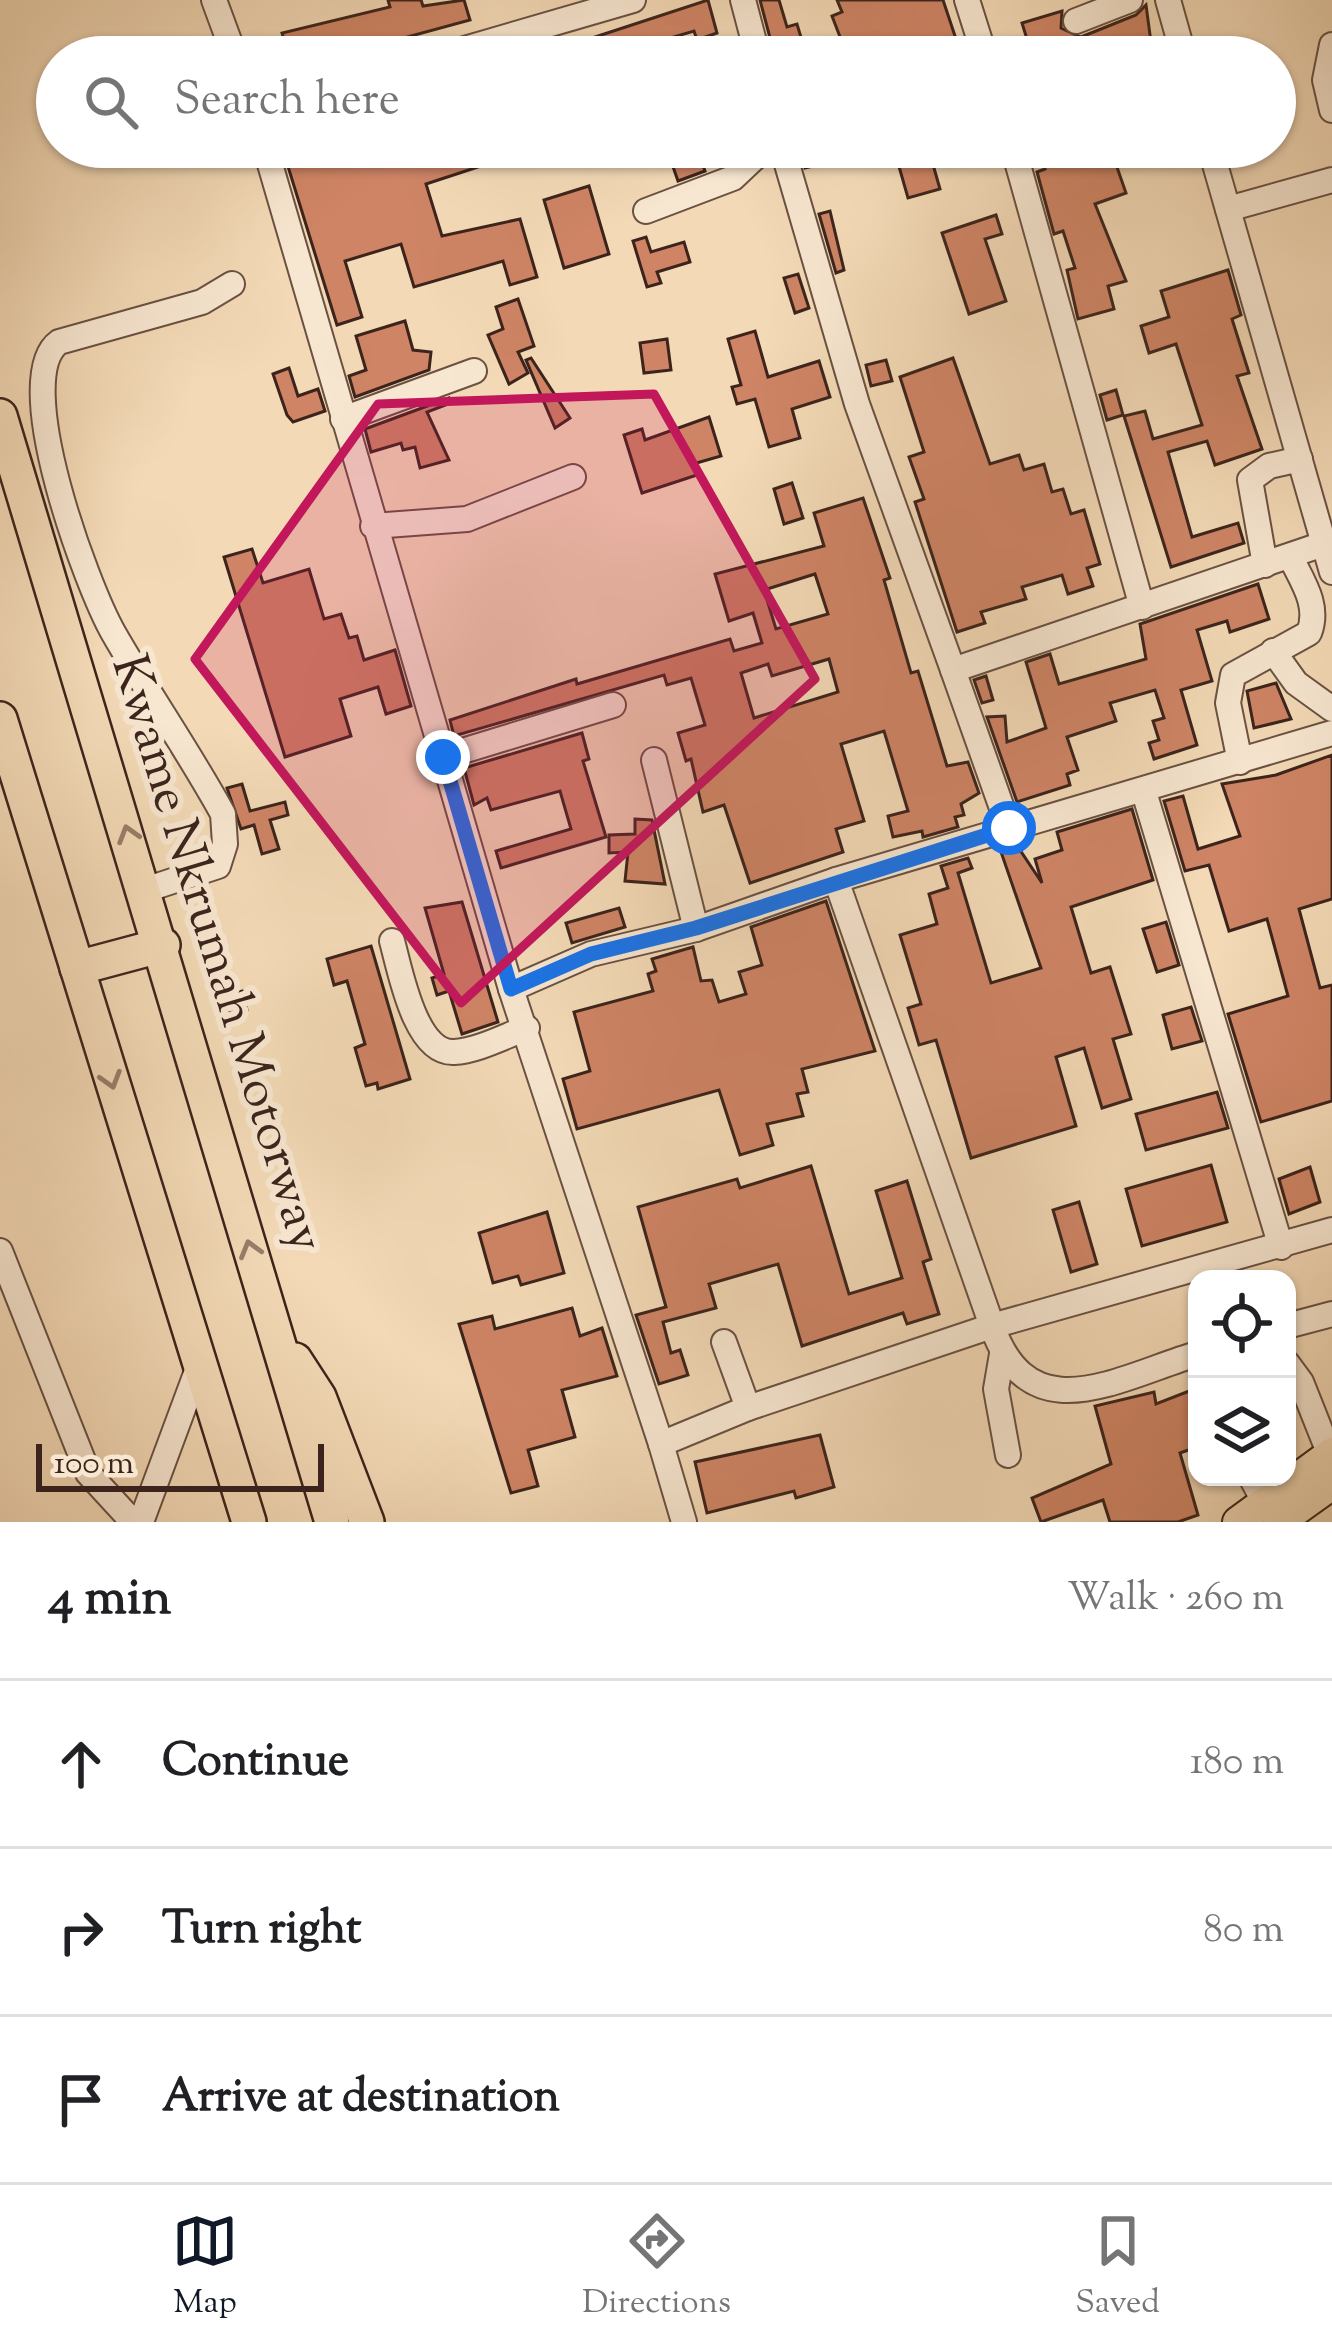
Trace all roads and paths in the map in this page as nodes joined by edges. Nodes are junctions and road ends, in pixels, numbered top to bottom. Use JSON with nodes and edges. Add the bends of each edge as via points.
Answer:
{"nodes":[{"id":1,"x":214,"y":0,"type":"edge"},
{"id":2,"x":633,"y":0,"type":"edge"},
{"id":3,"x":743,"y":0,"type":"edge"},
{"id":4,"x":967,"y":0,"type":"edge"},
{"id":5,"x":1130,"y":0,"type":"edge"},
{"id":6,"x":1168,"y":0,"type":"edge"},
{"id":7,"x":1076,"y":21,"type":"dead end"},
{"id":8,"x":227,"y":36,"type":"edge"},
{"id":9,"x":509,"y":36,"type":"edge"},
{"id":10,"x":752,"y":36,"type":"edge"},
{"id":11,"x":978,"y":36,"type":"edge"},
{"id":12,"x":1178,"y":36,"type":"edge"},
{"id":13,"x":1332,"y":45,"type":"edge"},
{"id":14,"x":1332,"y":110,"type":"edge"},
{"id":15,"x":271,"y":168,"type":"edge"},
{"id":16,"x":744,"y":168,"type":"edge"},
{"id":17,"x":788,"y":168,"type":"edge"},
{"id":18,"x":1019,"y":168,"type":"edge"},
{"id":19,"x":1216,"y":168,"type":"edge"},
{"id":20,"x":1332,"y":180,"type":"edge"},
{"id":21,"x":1228,"y":209,"type":"junction"},
{"id":22,"x":646,"y":211,"type":"dead end"},
{"id":23,"x":232,"y":284,"type":"dead end"},
{"id":24,"x":474,"y":371,"type":"dead end"},
{"id":25,"x":0,"y":416,"type":"edge"},
{"id":26,"x":343,"y":418,"type":"junction"},
{"id":27,"x":1300,"y":459,"type":"junction"},
{"id":28,"x":573,"y":477,"type":"dead end"},
{"id":29,"x":373,"y":526,"type":"junction"},
{"id":30,"x":1328,"y":542,"type":"edge"},
{"id":31,"x":1290,"y":556,"type":"junction"},
{"id":32,"x":1265,"y":565,"type":"junction"},
{"id":33,"x":1332,"y":572,"type":"edge"},
{"id":34,"x":1142,"y":607,"type":"junction"},
{"id":35,"x":1273,"y":651,"type":"junction"},
{"id":36,"x":953,"y":670,"type":"junction"},
{"id":37,"x":613,"y":705,"type":"dead end"},
{"id":38,"x":1332,"y":709,"type":"edge"},
{"id":39,"x":0,"y":719,"type":"edge"},
{"id":40,"x":1332,"y":733,"type":"edge"},
{"id":41,"x":443,"y":757,"type":"junction"},
{"id":42,"x":654,"y":760,"type":"dead end"},
{"id":43,"x":1240,"y":762,"type":"junction"},
{"id":44,"x":1144,"y":792,"type":"junction"},
{"id":45,"x":1009,"y":828,"type":"junction"},
{"id":46,"x":836,"y":880,"type":"junction"},
{"id":47,"x":145,"y":890,"type":"junction"},
{"id":48,"x":696,"y":928,"type":"junction"},
{"id":49,"x":392,"y":941,"type":"dead end"},
{"id":50,"x":163,"y":945,"type":"junction"},
{"id":51,"x":76,"y":968,"type":"junction"},
{"id":52,"x":511,"y":989,"type":"junction"},
{"id":53,"x":527,"y":1028,"type":"junction"},
{"id":54,"x":1332,"y":1230,"type":"edge"},
{"id":55,"x":1281,"y":1247,"type":"junction"},
{"id":56,"x":0,"y":1251,"type":"edge"},
{"id":57,"x":1332,"y":1314,"type":"edge"},
{"id":58,"x":272,"y":1324,"type":"junction"},
{"id":59,"x":1296,"y":1324,"type":"edge"},
{"id":60,"x":992,"y":1326,"type":"junction"},
{"id":61,"x":724,"y":1342,"type":"dead end"},
{"id":62,"x":1002,"y":1354,"type":"junction"},
{"id":63,"x":1188,"y":1357,"type":"edge"},
{"id":64,"x":200,"y":1364,"type":"junction"},
{"id":65,"x":1296,"y":1376,"type":"edge"},
{"id":66,"x":748,"y":1408,"type":"junction"},
{"id":67,"x":661,"y":1444,"type":"junction"},
{"id":68,"x":1008,"y":1455,"type":"dead end"},
{"id":69,"x":1331,"y":1464,"type":"edge"},
{"id":70,"x":1256,"y":1486,"type":"edge"},
{"id":71,"x":1272,"y":1513,"type":"edge"},
{"id":72,"x":137,"y":1522,"type":"edge"},
{"id":73,"x":249,"y":1522,"type":"edge"},
{"id":74,"x":332,"y":1522,"type":"edge"},
{"id":75,"x":367,"y":1522,"type":"edge"},
{"id":76,"x":684,"y":1522,"type":"edge"},
{"id":77,"x":1238,"y":1522,"type":"edge"}],
"edges":[{"from":1,"to":8,"type":"street"},
{"from":2,"to":9,"type":"street"},
{"from":3,"to":10,"type":"street"},
{"from":4,"to":11,"type":"street"},
{"from":5,"to":7,"type":"street"},
{"from":6,"to":12,"type":"street"},
{"from":13,"to":14,"type":"street","via":[[1325,80]]},
{"from":15,"to":26,"type":"street"},
{"from":16,"to":22,"type":"street"},
{"from":17,"to":36,"type":"street","via":[[856,404]]},
{"from":18,"to":34,"type":"street"},
{"from":19,"to":21,"type":"street"},
{"from":20,"to":21,"type":"street"},
{"from":21,"to":27,"type":"street"},
{"from":23,"to":47,"type":"street","via":[[202,302],[59,342],[41,372],[40,409],[79,551],[112,632],[223,814],[218,866]]},
{"from":24,"to":26,"type":"street"},
{"from":47,"to":25,"type":"highway","name":"Kwame Nkrumah Motorway","one_way":true},
{"from":26,"to":29,"type":"street"},
{"from":27,"to":30,"type":"street"},
{"from":27,"to":32,"type":"street","via":[[1250,480]]},
{"from":28,"to":29,"type":"street","via":[[467,519]]},
{"from":29,"to":41,"type":"street"},
{"from":30,"to":31,"type":"street"},
{"from":30,"to":33,"type":"street"},
{"from":31,"to":32,"type":"street"},
{"from":31,"to":35,"type":"street","via":[[1314,621],[1309,633]]},
{"from":32,"to":34,"type":"street"},
{"from":34,"to":36,"type":"street"},
{"from":35,"to":38,"type":"street","via":[[1296,683]]},
{"from":35,"to":43,"type":"street","via":[[1233,675],[1228,703]]},
{"from":36,"to":45,"type":"street"},
{"from":37,"to":41,"type":"street"},
{"from":39,"to":51,"type":"highway"},
{"from":40,"to":43,"type":"street"},
{"from":41,"to":52,"type":"street"},
{"from":42,"to":48,"type":"street"},
{"from":43,"to":44,"type":"street"},
{"from":44,"to":45,"type":"street"},
{"from":44,"to":55,"type":"street"},
{"from":45,"to":46,"type":"street"},
{"from":46,"to":48,"type":"street"},
{"from":46,"to":60,"type":"street"},
{"from":47,"to":50,"type":"highway","name":"Kwame Nkrumah Motorway"},
{"from":48,"to":52,"type":"street","via":[[591,954]]},
{"from":49,"to":53,"type":"street","via":[[416,1022],[437,1049],[453,1052]]},
{"from":50,"to":51,"type":"highway"},
{"from":58,"to":50,"type":"highway","name":"Kwame Nkrumah Motorway","one_way":true},
{"from":51,"to":64,"type":"highway","one_way":true},
{"from":52,"to":53,"type":"street"},
{"from":53,"to":67,"type":"street"},
{"from":54,"to":55,"type":"street"},
{"from":55,"to":60,"type":"street"},
{"from":56,"to":72,"type":"street","via":[[88,1473]]},
{"from":57,"to":59,"type":"street"},
{"from":58,"to":74,"type":"highway","name":"Kwame Nkrumah Motorway"},
{"from":58,"to":75,"type":"highway","via":[[320,1397]]},
{"from":60,"to":62,"type":"street"},
{"from":60,"to":66,"type":"street"},
{"from":61,"to":66,"type":"street"},
{"from":62,"to":63,"type":"street","via":[[1039,1390],[1066,1394]]},
{"from":62,"to":68,"type":"street","via":[[996,1389]]},
{"from":64,"to":72,"type":"street"},
{"from":64,"to":73,"type":"highway"},
{"from":65,"to":69,"type":"street"},
{"from":66,"to":67,"type":"street"},
{"from":67,"to":76,"type":"street"},
{"from":69,"to":71,"type":"main road"},
{"from":70,"to":71,"type":"street"},
{"from":71,"to":77,"type":"main road"}]}
